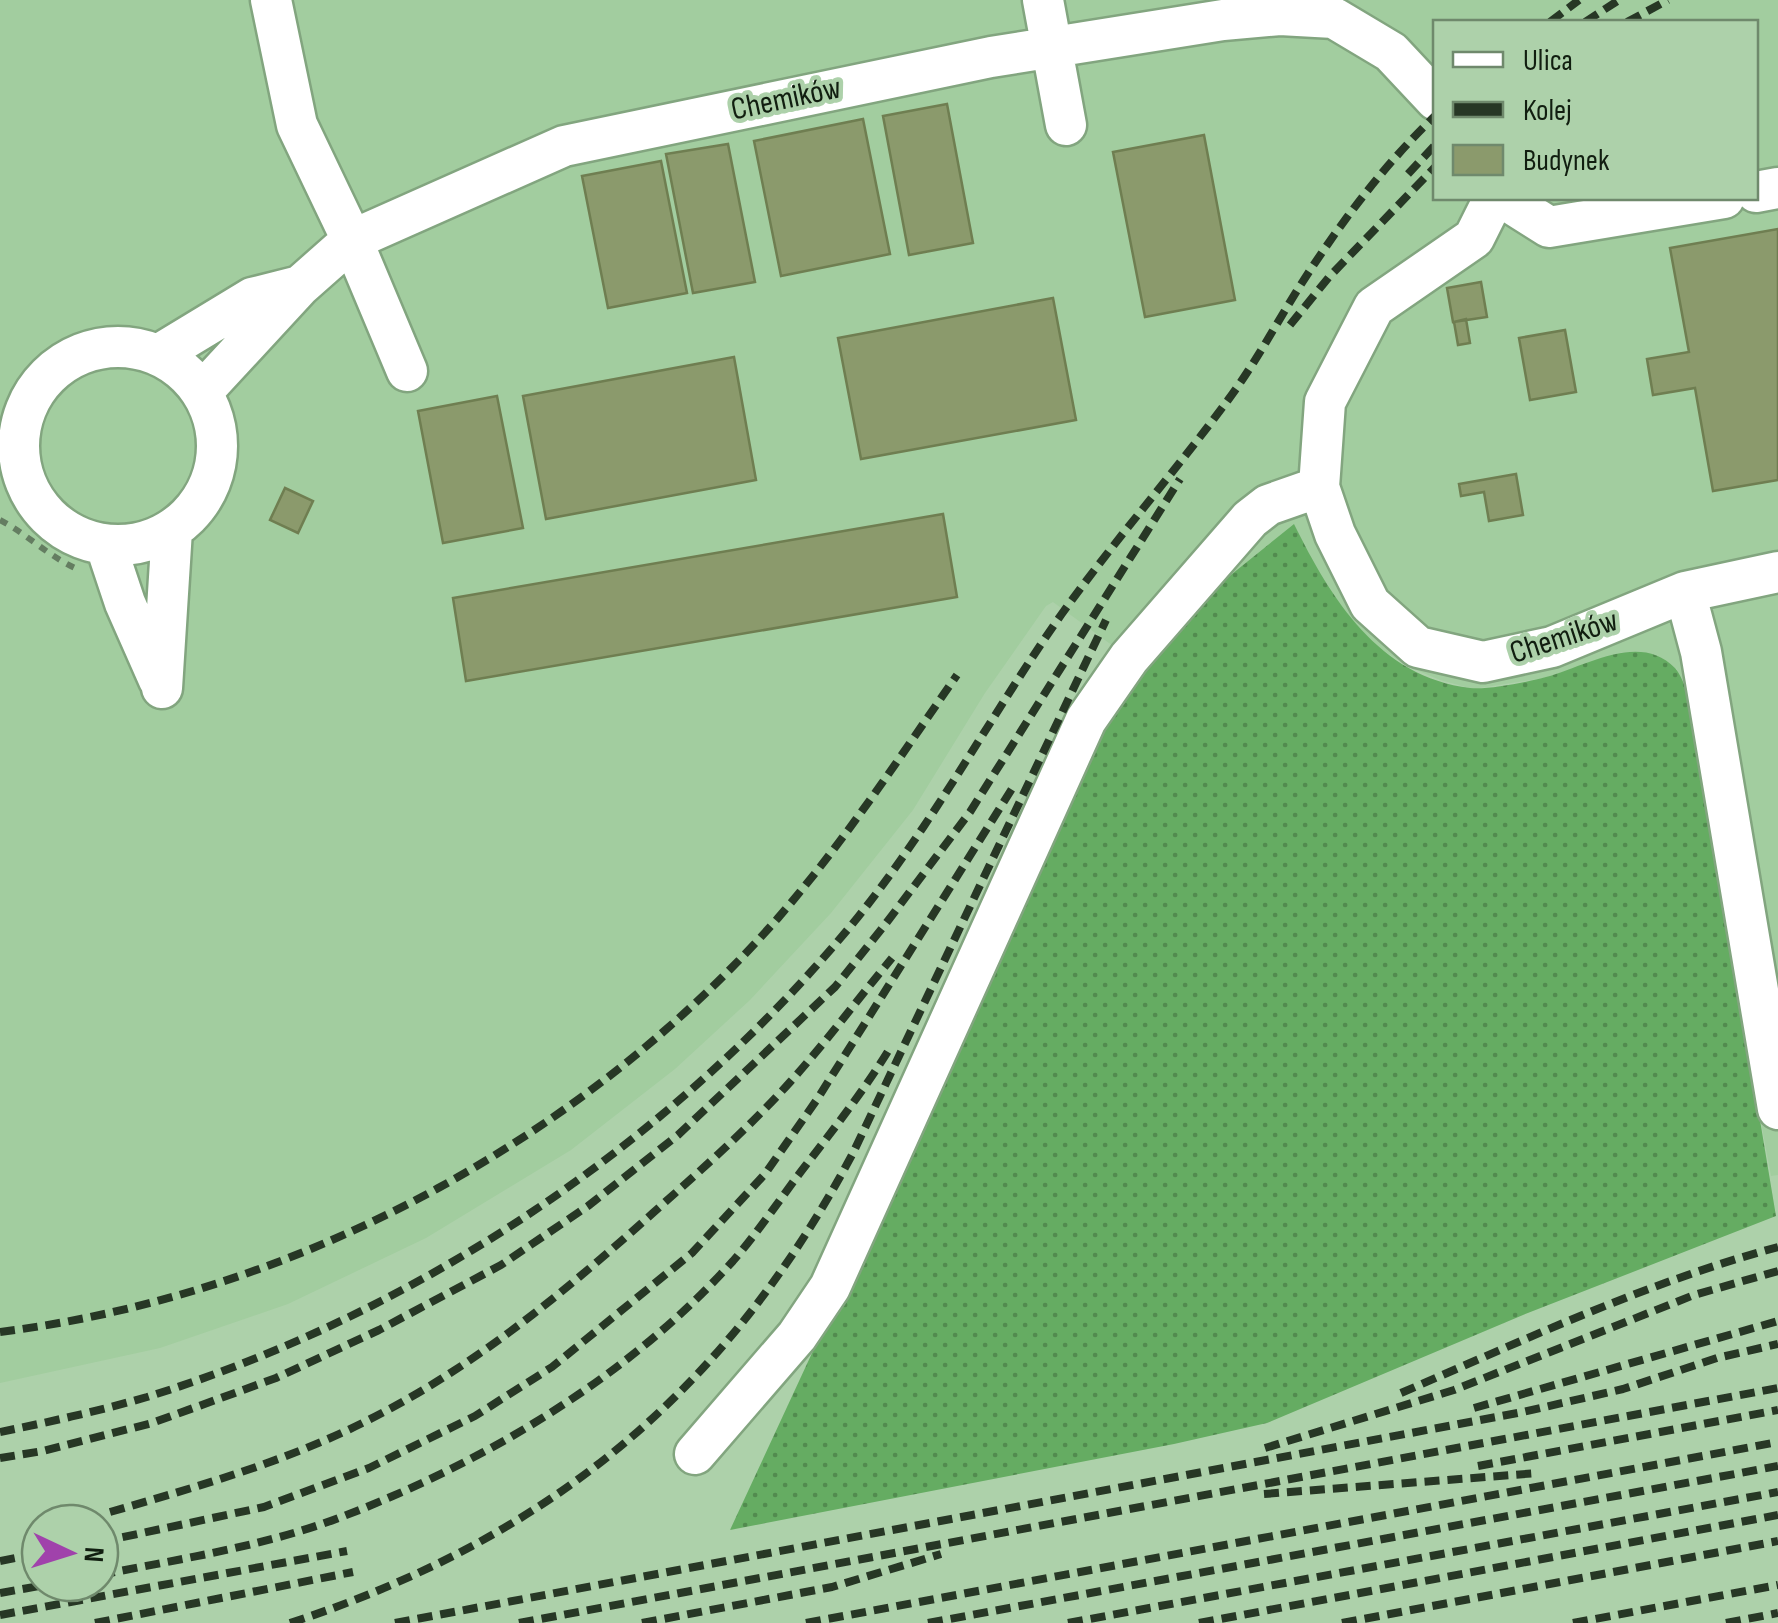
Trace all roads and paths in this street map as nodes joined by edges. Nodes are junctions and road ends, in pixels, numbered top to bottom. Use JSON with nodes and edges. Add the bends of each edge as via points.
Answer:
{"nodes":[{"id":1,"x":272,"y":0,"type":"edge"},
{"id":2,"x":1043,"y":0,"type":"edge"},
{"id":3,"x":1052,"y":47,"type":"junction"},
{"id":4,"x":1433,"y":97,"type":"edge"},
{"id":5,"x":1066,"y":126,"type":"dead end"},
{"id":6,"x":1493,"y":200,"type":"edge"},
{"id":7,"x":1506,"y":200,"type":"edge"},
{"id":8,"x":1712,"y":200,"type":"edge"},
{"id":9,"x":352,"y":240,"type":"junction"},
{"id":10,"x":300,"y":286,"type":"junction"},
{"id":11,"x":158,"y":355,"type":"junction"},
{"id":12,"x":407,"y":371,"type":"dead end"},
{"id":13,"x":202,"y":392,"type":"junction"},
{"id":14,"x":9,"y":440,"type":"edge"},
{"id":15,"x":1318,"y":487,"type":"junction"},
{"id":16,"x":10,"y":505,"type":"edge"},
{"id":17,"x":172,"y":530,"type":"junction"},
{"id":18,"x":97,"y":562,"type":"junction"},
{"id":19,"x":1778,"y":572,"type":"edge"},
{"id":20,"x":1685,"y":592,"type":"junction"},
{"id":21,"x":1778,"y":1108,"type":"edge"},
{"id":22,"x":696,"y":1454,"type":"dead end"}],
"edges":[{"from":1,"to":9,"type":"lane","via":[[297,124]]},
{"from":2,"to":3,"type":"lane"},
{"from":3,"to":4,"type":"lane","name":"Chemików","via":[[1223,20],[1334,18],[1392,52]]},
{"from":3,"to":5,"type":"lane"},
{"from":3,"to":9,"type":"lane","name":"Chemików","via":[[564,146]]},
{"from":6,"to":15,"type":"lane","name":"Chemików","via":[[1474,238],[1374,307],[1324,402]]},
{"from":7,"to":8,"type":"lane","via":[[1549,227]]},
{"from":9,"to":10,"type":"lane","name":"Chemików"},
{"from":9,"to":12,"type":"lane"},
{"from":10,"to":11,"type":"lane","name":"Chemików","via":[[252,298]]},
{"from":10,"to":13,"type":"lane"},
{"from":11,"to":13,"type":"lane"},
{"from":11,"to":14,"type":"lane","via":[[128,346],[66,360],[42,380]]},
{"from":13,"to":17,"type":"lane","via":[[214,421],[211,482]]},
{"from":14,"to":16,"type":"lane","via":[[20,468]]},
{"from":15,"to":20,"type":"lane","name":"Chemików","via":[[1370,604],[1418,647],[1483,662],[1552,647]]},
{"from":15,"to":22,"type":"lane","via":[[1268,505],[1250,520],[1128,658],[1086,720],[830,1287]]},
{"from":16,"to":18,"type":"path"},
{"from":16,"to":18,"type":"lane","via":[[76,537]]},
{"from":17,"to":18,"type":"lane"},
{"from":17,"to":18,"type":"lane","via":[[162,688],[125,602]]},
{"from":19,"to":20,"type":"lane","name":"Chemików"},
{"from":20,"to":21,"type":"lane","via":[[1701,652]]}]}
